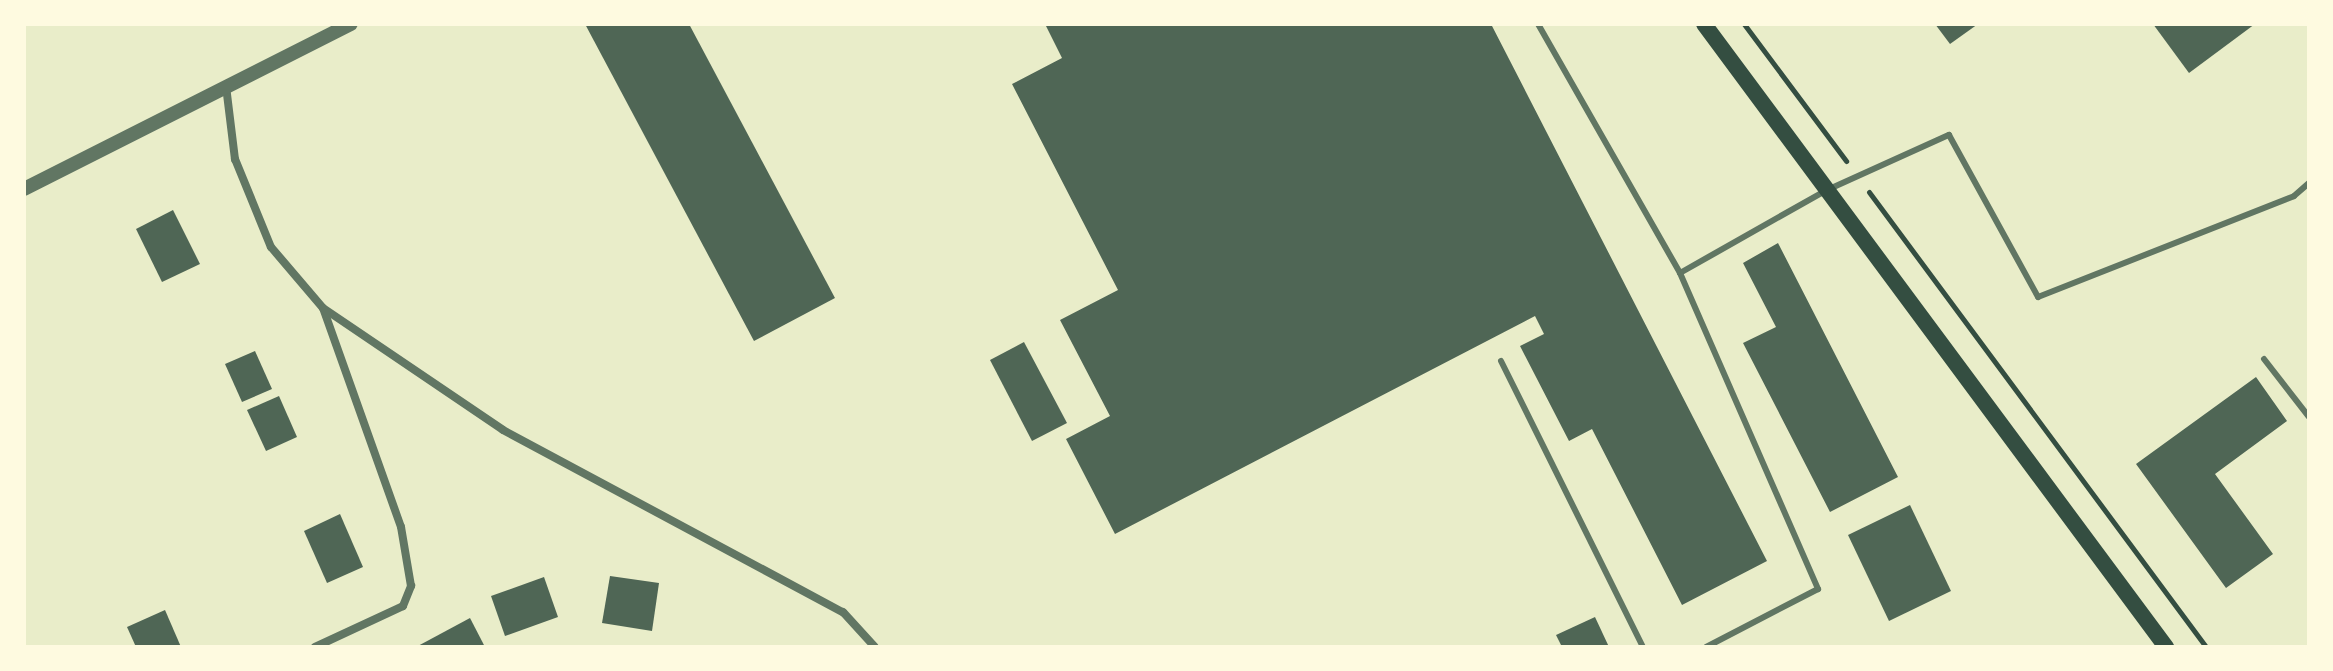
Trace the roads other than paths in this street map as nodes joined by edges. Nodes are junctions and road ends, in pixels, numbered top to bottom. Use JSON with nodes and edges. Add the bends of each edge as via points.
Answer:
{"nodes":[{"id":1,"x":351,"y":24,"type":"edge"},
{"id":2,"x":1538,"y":24,"type":"edge"},
{"id":3,"x":1704,"y":24,"type":"edge"},
{"id":4,"x":225,"y":86,"type":"junction"},
{"id":5,"x":2309,"y":183,"type":"edge"},
{"id":6,"x":24,"y":189,"type":"edge"},
{"id":7,"x":1827,"y":190,"type":"junction"},
{"id":8,"x":1680,"y":273,"type":"junction"},
{"id":9,"x":323,"y":308,"type":"junction"},
{"id":10,"x":2264,"y":359,"type":"dead end"},
{"id":11,"x":1501,"y":361,"type":"dead end"},
{"id":12,"x":2309,"y":417,"type":"edge"},
{"id":13,"x":315,"y":647,"type":"edge"},
{"id":14,"x":875,"y":647,"type":"edge"},
{"id":15,"x":1643,"y":647,"type":"edge"},
{"id":16,"x":1706,"y":647,"type":"edge"},
{"id":17,"x":2166,"y":647,"type":"edge"}],
"edges":[{"from":1,"to":4,"type":"street"},
{"from":2,"to":8,"type":"lane"},
{"from":3,"to":7,"type":"main road"},
{"from":4,"to":6,"type":"street"},
{"from":4,"to":9,"type":"street","via":[[235,159],[271,247]]},
{"from":5,"to":7,"type":"lane","via":[[2294,196],[2038,297],[1949,135]]},
{"from":7,"to":8,"type":"lane"},
{"from":7,"to":17,"type":"main road"},
{"from":8,"to":16,"type":"lane","via":[[1818,589]]},
{"from":9,"to":13,"type":"street","via":[[401,527],[411,586],[403,606]]},
{"from":9,"to":14,"type":"street","via":[[503,430],[843,612]]},
{"from":10,"to":12,"type":"lane"},
{"from":11,"to":15,"type":"lane"}]}
